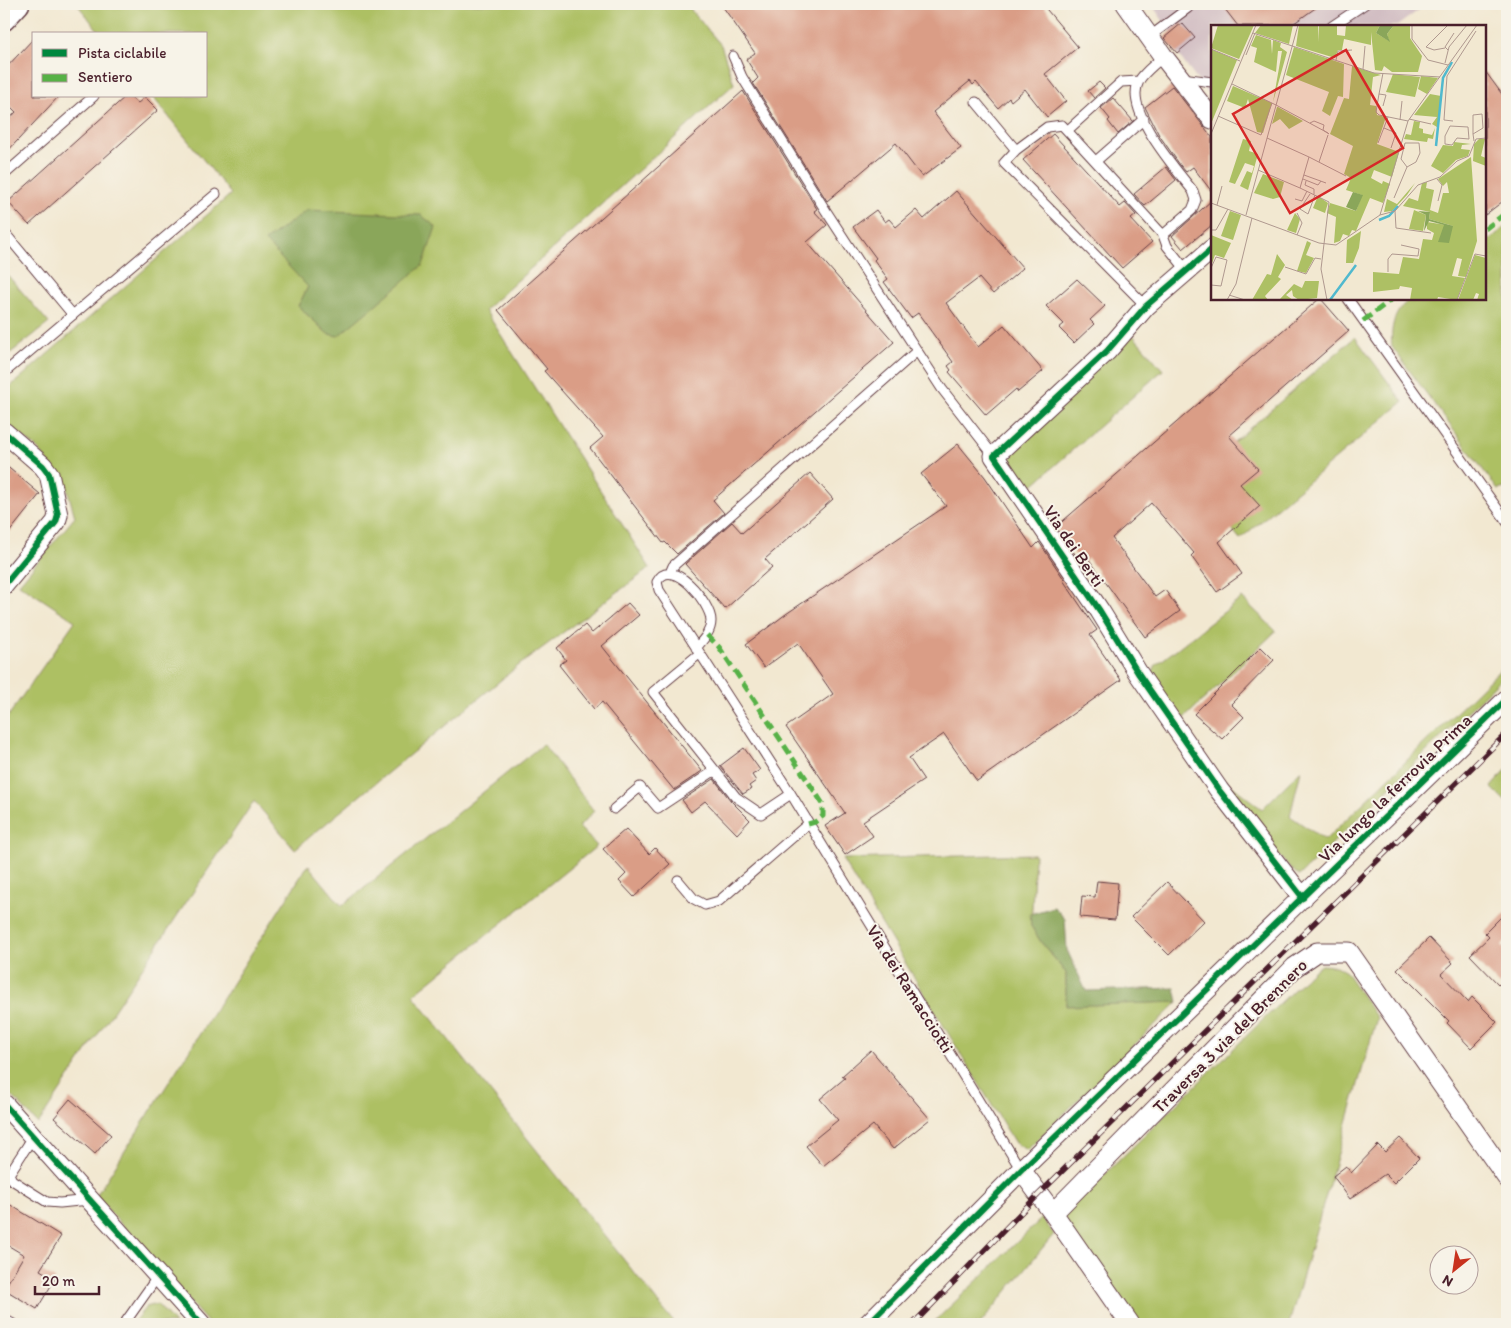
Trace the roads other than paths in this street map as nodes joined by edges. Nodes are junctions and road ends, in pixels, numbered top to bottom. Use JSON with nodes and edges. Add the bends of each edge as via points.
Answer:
{"nodes":[{"id":1,"x":18,"y":4,"type":"edge"},
{"id":2,"x":1126,"y":4,"type":"edge"},
{"id":3,"x":1190,"y":4,"type":"edge"},
{"id":4,"x":1365,"y":4,"type":"edge"},
{"id":5,"x":4,"y":20,"type":"edge"},
{"id":6,"x":1334,"y":25,"type":"edge"},
{"id":7,"x":1149,"y":37,"type":"junction"},
{"id":8,"x":734,"y":56,"type":"dead end"},
{"id":9,"x":1163,"y":56,"type":"junction"},
{"id":10,"x":1180,"y":77,"type":"junction"},
{"id":11,"x":1139,"y":81,"type":"junction"},
{"id":12,"x":1211,"y":82,"type":"edge"},
{"id":13,"x":92,"y":98,"type":"edge"},
{"id":14,"x":976,"y":102,"type":"dead end"},
{"id":15,"x":1211,"y":118,"type":"edge"},
{"id":16,"x":1144,"y":119,"type":"junction"},
{"id":17,"x":1068,"y":130,"type":"junction"},
{"id":18,"x":1016,"y":150,"type":"junction"},
{"id":19,"x":1096,"y":161,"type":"junction"},
{"id":20,"x":4,"y":174,"type":"edge"},
{"id":21,"x":216,"y":194,"type":"dead end"},
{"id":22,"x":4,"y":232,"type":"edge"},
{"id":23,"x":1163,"y":235,"type":"junction"},
{"id":24,"x":1211,"y":249,"type":"edge"},
{"id":25,"x":1187,"y":271,"type":"junction"},
{"id":26,"x":1349,"y":300,"type":"edge"},
{"id":27,"x":1146,"y":306,"type":"junction"},
{"id":28,"x":73,"y":315,"type":"junction"},
{"id":29,"x":917,"y":351,"type":"junction"},
{"id":30,"x":4,"y":373,"type":"edge"},
{"id":31,"x":4,"y":432,"type":"edge"},
{"id":32,"x":994,"y":456,"type":"junction"},
{"id":33,"x":1507,"y":522,"type":"edge"},
{"id":34,"x":670,"y":573,"type":"junction"},
{"id":35,"x":4,"y":586,"type":"edge"},
{"id":36,"x":698,"y":651,"type":"junction"},
{"id":37,"x":1507,"y":699,"type":"edge"},
{"id":38,"x":714,"y":771,"type":"junction"},
{"id":39,"x":791,"y":794,"type":"junction"},
{"id":40,"x":614,"y":809,"type":"dead end"},
{"id":41,"x":808,"y":824,"type":"junction"},
{"id":42,"x":678,"y":880,"type":"dead end"},
{"id":43,"x":1303,"y":898,"type":"junction"},
{"id":44,"x":4,"y":1104,"type":"edge"},
{"id":45,"x":33,"y":1137,"type":"junction"},
{"id":46,"x":1021,"y":1170,"type":"junction"},
{"id":47,"x":1507,"y":1178,"type":"edge"},
{"id":48,"x":89,"y":1200,"type":"junction"},
{"id":49,"x":1054,"y":1213,"type":"junction"},
{"id":50,"x":158,"y":1276,"type":"junction"},
{"id":51,"x":4,"y":1319,"type":"edge"},
{"id":52,"x":12,"y":1324,"type":"edge"},
{"id":53,"x":124,"y":1324,"type":"edge"},
{"id":54,"x":201,"y":1324,"type":"edge"},
{"id":55,"x":868,"y":1324,"type":"edge"},
{"id":56,"x":1130,"y":1324,"type":"edge"}],
"edges":[{"from":1,"to":5,"type":"street"},
{"from":2,"to":7,"type":"street"},
{"from":3,"to":7,"type":"lane"},
{"from":4,"to":6,"type":"lane"},
{"from":7,"to":9,"type":"street"},
{"from":8,"to":29,"type":"lane","via":[[742,77]]},
{"from":9,"to":10,"type":"street"},
{"from":9,"to":11,"type":"lane"},
{"from":10,"to":12,"type":"lane"},
{"from":10,"to":15,"type":"street"},
{"from":11,"to":16,"type":"lane","via":[[1137,107]]},
{"from":11,"to":17,"type":"lane","via":[[1121,82]]},
{"from":13,"to":20,"type":"lane"},
{"from":14,"to":18,"type":"lane"},
{"from":16,"to":19,"type":"lane"},
{"from":16,"to":23,"type":"lane","via":[[1155,141],[1193,191],[1196,200],[1192,210]]},
{"from":17,"to":18,"type":"lane","via":[[1062,125],[1047,127]]},
{"from":17,"to":19,"type":"lane"},
{"from":18,"to":27,"type":"lane","via":[[1004,163]]},
{"from":19,"to":23,"type":"lane"},
{"from":21,"to":28,"type":"lane"},
{"from":22,"to":28,"type":"lane"},
{"from":23,"to":25,"type":"lane","via":[[1166,246]]},
{"from":24,"to":25,"type":"street"},
{"from":25,"to":27,"type":"street"},
{"from":26,"to":33,"type":"lane"},
{"from":27,"to":32,"type":"street","via":[[1107,351]]},
{"from":28,"to":30,"type":"lane"},
{"from":29,"to":32,"type":"lane"},
{"from":29,"to":34,"type":"lane","via":[[673,566]]},
{"from":31,"to":35,"type":"street","via":[[49,474],[58,515],[56,522]]},
{"from":32,"to":43,"type":"street","name":"Via dei Berti","via":[[1214,783]]},
{"from":34,"to":36,"type":"lane","name":"Via dei Ramacciotti","via":[[657,582]]},
{"from":34,"to":36,"type":"lane","via":[[692,585],[709,609],[708,635]]},
{"from":36,"to":38,"type":"lane","via":[[654,692]]},
{"from":36,"to":39,"type":"lane","name":"Via dei Ramacciotti"},
{"from":37,"to":43,"type":"street","name":"Via lungo la ferrovia Prima"},
{"from":38,"to":39,"type":"lane","via":[[736,797],[761,814]]},
{"from":38,"to":40,"type":"lane","via":[[658,808],[640,787]]},
{"from":39,"to":41,"type":"lane","name":"Via dei Ramacciotti"},
{"from":41,"to":42,"type":"lane","via":[[719,901],[705,905],[694,899]]},
{"from":41,"to":46,"type":"lane","name":"Via dei Ramacciotti"},
{"from":43,"to":46,"type":"street","name":"Via lungo la ferrovia Prima"},
{"from":44,"to":45,"type":"street"},
{"from":45,"to":48,"type":"street"},
{"from":45,"to":48,"type":"lane","via":[[10,1174],[12,1180],[47,1202]]},
{"from":46,"to":49,"type":"street","name":"Via dei Ramacciotti"},
{"from":46,"to":55,"type":"street","name":"Via lungo la ferrovia Prima"},
{"from":47,"to":49,"type":"street","name":"Traversa 3 via del Brennero","via":[[1350,952],[1316,952],[1296,967]]},
{"from":48,"to":50,"type":"street"},
{"from":49,"to":56,"type":"street","name":"Via dei Ramacciotti"},
{"from":50,"to":53,"type":"lane"},
{"from":50,"to":54,"type":"street"},
{"from":51,"to":52,"type":"lane"}]}
